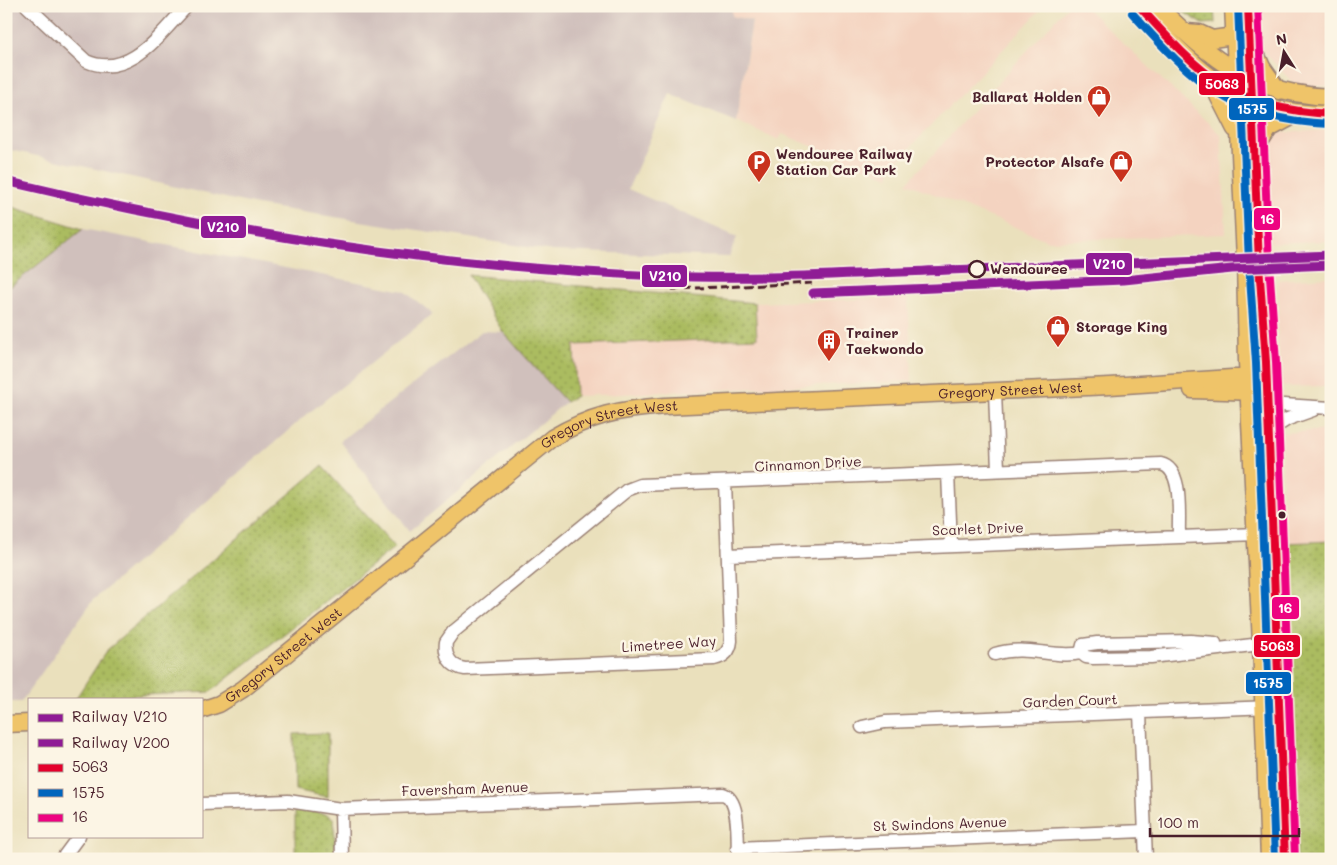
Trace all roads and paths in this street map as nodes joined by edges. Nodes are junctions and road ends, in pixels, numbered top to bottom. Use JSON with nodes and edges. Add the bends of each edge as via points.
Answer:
{"nodes":[{"id":1,"x":27,"y":6,"type":"edge"},
{"id":2,"x":187,"y":6,"type":"edge"},
{"id":3,"x":1139,"y":6,"type":"edge"},
{"id":4,"x":1157,"y":6,"type":"edge"},
{"id":5,"x":1233,"y":6,"type":"edge"},
{"id":6,"x":1248,"y":6,"type":"edge"},
{"id":7,"x":1184,"y":32,"type":"junction"},
{"id":8,"x":1241,"y":37,"type":"junction"},
{"id":9,"x":1236,"y":72,"type":"junction"},
{"id":10,"x":1209,"y":78,"type":"junction"},
{"id":11,"x":1250,"y":80,"type":"junction"},
{"id":12,"x":1279,"y":91,"type":"junction"},
{"id":13,"x":1237,"y":94,"type":"junction"},
{"id":14,"x":1331,"y":97,"type":"edge"},
{"id":15,"x":1252,"y":101,"type":"junction"},
{"id":16,"x":1299,"y":113,"type":"junction"},
{"id":17,"x":1331,"y":114,"type":"edge"},
{"id":18,"x":1238,"y":134,"type":"junction"},
{"id":19,"x":1254,"y":152,"type":"junction"},
{"id":20,"x":995,"y":391,"type":"junction"},
{"id":21,"x":1249,"y":391,"type":"junction"},
{"id":22,"x":1267,"y":391,"type":"junction"},
{"id":23,"x":1318,"y":408,"type":"junction"},
{"id":24,"x":1331,"y":408,"type":"edge"},
{"id":25,"x":1269,"y":431,"type":"junction"},
{"id":26,"x":998,"y":470,"type":"junction"},
{"id":27,"x":948,"y":472,"type":"junction"},
{"id":28,"x":724,"y":482,"type":"junction"},
{"id":29,"x":1255,"y":516,"type":"junction"},
{"id":30,"x":1229,"y":534,"type":"junction"},
{"id":31,"x":1256,"y":534,"type":"junction"},
{"id":32,"x":1179,"y":536,"type":"junction"},
{"id":33,"x":951,"y":545,"type":"junction"},
{"id":34,"x":728,"y":555,"type":"junction"},
{"id":35,"x":1145,"y":641,"type":"junction"},
{"id":36,"x":1097,"y":643,"type":"junction"},
{"id":37,"x":1261,"y":644,"type":"junction"},
{"id":38,"x":1240,"y":645,"type":"junction"},
{"id":39,"x":1082,"y":653,"type":"junction"},
{"id":40,"x":994,"y":654,"type":"dead end"},
{"id":41,"x":446,"y":656,"type":"joint"},
{"id":42,"x":1146,"y":657,"type":"junction"},
{"id":43,"x":1098,"y":658,"type":"junction"},
{"id":44,"x":1271,"y":707,"type":"junction"},
{"id":45,"x":202,"y":710,"type":"edge"},
{"id":46,"x":1140,"y":713,"type":"junction"},
{"id":47,"x":28,"y":723,"type":"edge"},
{"id":48,"x":6,"y":724,"type":"edge"},
{"id":49,"x":862,"y":727,"type":"dead end"},
{"id":50,"x":202,"y":804,"type":"edge"},
{"id":51,"x":341,"y":809,"type":"junction"},
{"id":52,"x":1144,"y":831,"type":"junction"},
{"id":53,"x":77,"y":838,"type":"edge"},
{"id":54,"x":737,"y":853,"type":"edge"},
{"id":55,"x":62,"y":859,"type":"edge"},
{"id":56,"x":342,"y":859,"type":"edge"},
{"id":57,"x":1146,"y":859,"type":"edge"},
{"id":58,"x":1269,"y":859,"type":"edge"},
{"id":59,"x":1285,"y":859,"type":"edge"}],
"edges":[{"from":1,"to":2,"type":"street","via":[[86,61],[110,67],[138,56]]},
{"from":3,"to":10,"type":"main road","via":[[1178,50]]},
{"from":4,"to":7,"type":"main road"},
{"from":5,"to":8,"type":"main road"},
{"from":6,"to":8,"type":"main road"},
{"from":7,"to":8,"type":"main road","via":[[1199,33],[1212,39]]},
{"from":7,"to":9,"type":"main road"},
{"from":8,"to":9,"type":"main road"},
{"from":8,"to":11,"type":"main road"},
{"from":8,"to":12,"type":"main road"},
{"from":9,"to":11,"type":"main road"},
{"from":9,"to":13,"type":"main road"},
{"from":10,"to":13,"type":"main road"},
{"from":10,"to":18,"type":"main road"},
{"from":11,"to":12,"type":"main road"},
{"from":11,"to":15,"type":"main road"},
{"from":12,"to":14,"type":"main road"},
{"from":13,"to":15,"type":"main road"},
{"from":13,"to":18,"type":"main road"},
{"from":15,"to":16,"type":"main road"},
{"from":15,"to":19,"type":"main road"},
{"from":16,"to":17,"type":"main road"},
{"from":16,"to":19,"type":"main road","via":[[1268,129]]},
{"from":18,"to":21,"type":"main road"},
{"from":19,"to":22,"type":"main road"},
{"from":20,"to":21,"type":"main road","name":"Gregory Street West","via":[[1110,386]]},
{"from":20,"to":26,"type":"street"},
{"from":20,"to":45,"type":"main road","name":"Gregory Street West","via":[[636,408],[588,419],[552,438],[517,465],[243,689],[219,704]]},
{"from":21,"to":22,"type":"main road","name":"Gregory Street West"},
{"from":21,"to":29,"type":"main road"},
{"from":22,"to":23,"type":"street"},
{"from":22,"to":25,"type":"main road"},
{"from":23,"to":24,"type":"street"},
{"from":23,"to":25,"type":"street","via":[[1296,415]]},
{"from":25,"to":44,"type":"main road"},
{"from":26,"to":27,"type":"street","name":"Cinnamon Drive"},
{"from":26,"to":32,"type":"street","name":"Cinnamon Drive","via":[[1166,465],[1176,478]]},
{"from":27,"to":28,"type":"street","name":"Cinnamon Drive"},
{"from":27,"to":33,"type":"street"},
{"from":28,"to":34,"type":"street","name":"Limetree Way"},
{"from":28,"to":41,"type":"street","name":"Cinnamon Drive","via":[[640,485],[627,490],[453,632],[446,642]]},
{"from":29,"to":30,"type":"street","name":"Scarlet Drive","via":[[1243,528]]},
{"from":29,"to":31,"type":"main road"},
{"from":30,"to":31,"type":"street","name":"Scarlet Drive"},
{"from":30,"to":32,"type":"street","name":"Scarlet Drive"},
{"from":31,"to":37,"type":"main road"},
{"from":32,"to":33,"type":"street","name":"Scarlet Drive"},
{"from":33,"to":34,"type":"street","name":"Scarlet Drive"},
{"from":34,"to":41,"type":"street","name":"Limetree Way","via":[[731,643],[726,653],[718,658],[465,669],[455,666]]},
{"from":35,"to":36,"type":"street"},
{"from":35,"to":38,"type":"street"},
{"from":35,"to":42,"type":"street"},
{"from":36,"to":39,"type":"street","via":[[1083,645]]},
{"from":36,"to":43,"type":"street"},
{"from":37,"to":38,"type":"street"},
{"from":37,"to":44,"type":"main road"},
{"from":38,"to":42,"type":"street"},
{"from":39,"to":40,"type":"street","via":[[1017,650]]},
{"from":39,"to":43,"type":"street","via":[[1087,658]]},
{"from":42,"to":43,"type":"street"},
{"from":44,"to":46,"type":"street","name":"Garden Court"},
{"from":44,"to":58,"type":"main road"},
{"from":44,"to":59,"type":"main road"},
{"from":46,"to":49,"type":"street","name":"Garden Court","via":[[885,722]]},
{"from":46,"to":52,"type":"street"},
{"from":47,"to":48,"type":"main road"},
{"from":50,"to":51,"type":"street","name":"Faversham Avenue","via":[[288,801]]},
{"from":51,"to":54,"type":"street","name":"Faversham Avenue","via":[[716,794],[730,796],[735,805]]},
{"from":51,"to":56,"type":"street"},
{"from":52,"to":54,"type":"street","name":"St Swindons Avenue"},
{"from":52,"to":57,"type":"street"},
{"from":53,"to":55,"type":"street"}]}
